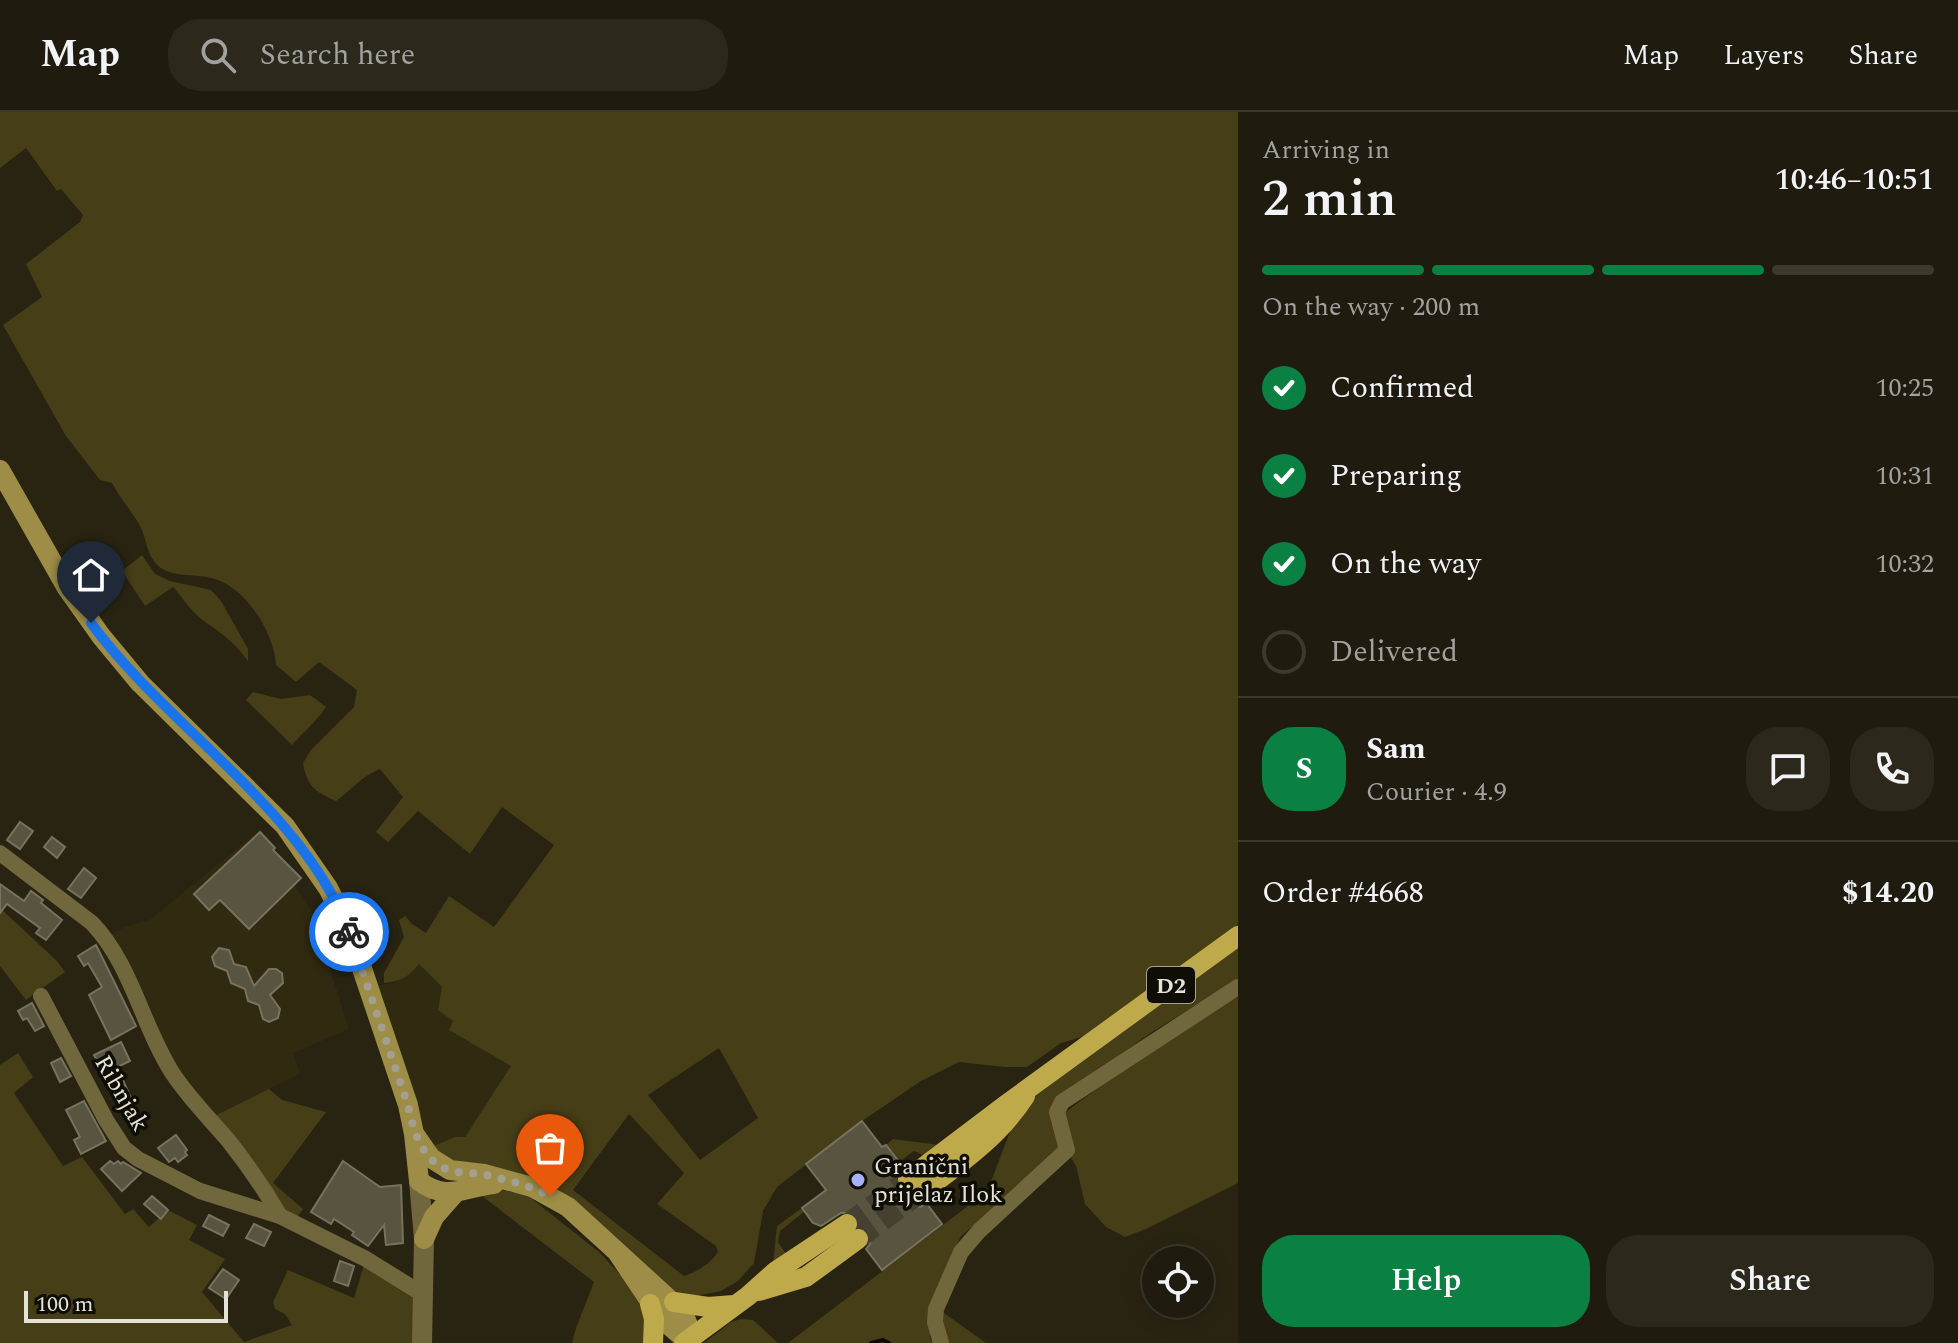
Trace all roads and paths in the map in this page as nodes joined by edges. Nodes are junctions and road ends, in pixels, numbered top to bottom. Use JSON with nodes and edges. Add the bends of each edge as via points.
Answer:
{"nodes":[{"id":1,"x":0,"y":470,"type":"edge"},
{"id":2,"x":0,"y":853,"type":"edge"},
{"id":3,"x":1238,"y":936,"type":"edge"},
{"id":4,"x":1238,"y":987,"type":"edge"},
{"id":5,"x":41,"y":996,"type":"dead end"},
{"id":6,"x":414,"y":1134,"type":"junction"},
{"id":7,"x":450,"y":1170,"type":"junction"},
{"id":8,"x":419,"y":1181,"type":"junction"},
{"id":9,"x":515,"y":1183,"type":"junction"},
{"id":10,"x":914,"y":1186,"type":"tunnel mouth"},
{"id":11,"x":456,"y":1192,"type":"junction"},
{"id":12,"x":280,"y":1216,"type":"junction"},
{"id":13,"x":852,"y":1232,"type":"tunnel mouth"},
{"id":14,"x":424,"y":1239,"type":"junction"},
{"id":15,"x":617,"y":1252,"type":"junction"},
{"id":16,"x":424,"y":1295,"type":"junction"},
{"id":17,"x":743,"y":1300,"type":"junction"},
{"id":18,"x":674,"y":1302,"type":"junction"},
{"id":19,"x":650,"y":1304,"type":"junction"},
{"id":20,"x":685,"y":1342,"type":"edge"},
{"id":21,"x":422,"y":1343,"type":"edge"},
{"id":22,"x":653,"y":1343,"type":"edge"},
{"id":23,"x":941,"y":1343,"type":"edge"}],
"edges":[{"from":1,"to":6,"type":"main road","via":[[67,588],[108,645],[285,826],[328,888],[348,927]]},
{"from":2,"to":12,"type":"street","via":[[103,935],[171,1071]]},
{"from":3,"to":10,"type":"main road","number":"D2","via":[[1029,1089]]},
{"from":4,"to":23,"type":"street","via":[[1062,1102],[1057,1112],[1067,1150],[961,1252],[936,1309]]},
{"from":5,"to":12,"type":"street","name":"Ribnjak","via":[[124,1148],[200,1191]]},
{"from":6,"to":7,"type":"main road","via":[[431,1158]]},
{"from":6,"to":8,"type":"main road"},
{"from":7,"to":8,"type":"main road"},
{"from":7,"to":9,"type":"main road"},
{"from":8,"to":11,"type":"main road","via":[[443,1194]]},
{"from":8,"to":14,"type":"street"},
{"from":9,"to":11,"type":"main road"},
{"from":9,"to":15,"type":"main road","via":[[568,1207]]},
{"from":11,"to":14,"type":"main road","via":[[434,1217]]},
{"from":12,"to":16,"type":"street","name":"Ribnjak"},
{"from":13,"to":17,"type":"main road","via":[[806,1277]]},
{"from":14,"to":16,"type":"street"},
{"from":15,"to":18,"type":"main road"},
{"from":15,"to":19,"type":"main road"},
{"from":16,"to":21,"type":"street"},
{"from":17,"to":18,"type":"main road","via":[[708,1307]]},
{"from":17,"to":20,"type":"main road"},
{"from":18,"to":20,"type":"main road","via":[[687,1320]]},
{"from":19,"to":20,"type":"main road"},
{"from":19,"to":22,"type":"main road"}]}
